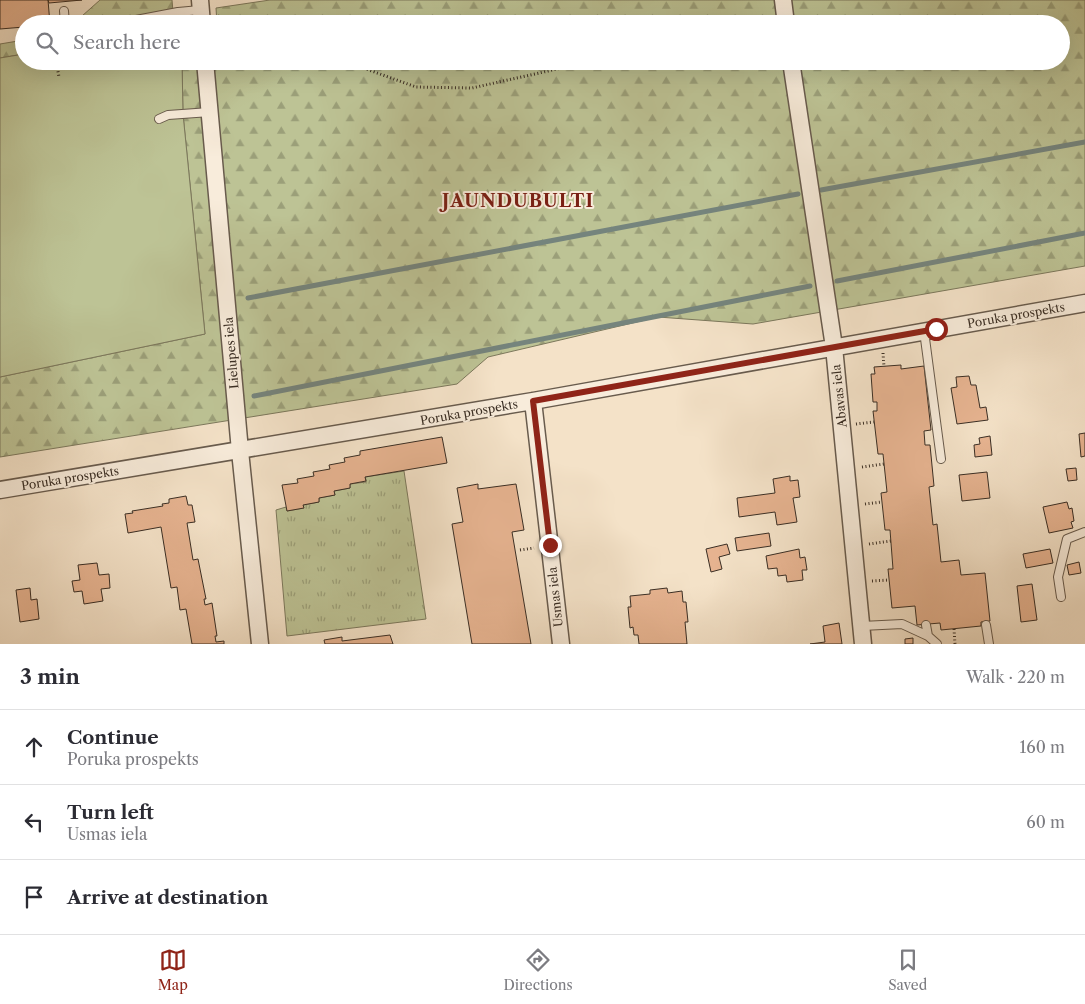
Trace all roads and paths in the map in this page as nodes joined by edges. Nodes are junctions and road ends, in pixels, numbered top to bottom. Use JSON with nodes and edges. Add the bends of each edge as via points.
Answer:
{"nodes":[{"id":1,"x":783,"y":0,"type":"edge"},
{"id":2,"x":64,"y":11,"type":"dead end"},
{"id":3,"x":201,"y":11,"type":"edge"},
{"id":4,"x":64,"y":15,"type":"edge"},
{"id":5,"x":162,"y":15,"type":"edge"},
{"id":6,"x":785,"y":15,"type":"edge"},
{"id":7,"x":58,"y":70,"type":"edge"},
{"id":8,"x":206,"y":70,"type":"edge"},
{"id":9,"x":369,"y":70,"type":"edge"},
{"id":10,"x":553,"y":70,"type":"edge"},
{"id":11,"x":792,"y":70,"type":"edge"},
{"id":12,"x":59,"y":78,"type":"dead end"},
{"id":13,"x":210,"y":112,"type":"junction"},
{"id":14,"x":159,"y":119,"type":"dead end"},
{"id":15,"x":1085,"y":303,"type":"edge"},
{"id":16,"x":924,"y":331,"type":"junction"},
{"id":17,"x":834,"y":347,"type":"junction"},
{"id":18,"x":533,"y":401,"type":"junction"},
{"id":19,"x":874,"y":422,"type":"dead end"},
{"id":20,"x":855,"y":424,"type":"dead end"},
{"id":21,"x":240,"y":451,"type":"junction"},
{"id":22,"x":941,"y":459,"type":"dead end"},
{"id":23,"x":884,"y":464,"type":"dead end"},
{"id":24,"x":859,"y":467,"type":"dead end"},
{"id":25,"x":0,"y":490,"type":"edge"},
{"id":26,"x":882,"y":502,"type":"dead end"},
{"id":27,"x":862,"y":505,"type":"dead end"},
{"id":28,"x":1085,"y":532,"type":"edge"},
{"id":29,"x":891,"y":541,"type":"dead end"},
{"id":30,"x":866,"y":544,"type":"dead end"},
{"id":31,"x":881,"y":580,"type":"dead end"},
{"id":32,"x":889,"y":580,"type":"dead end"},
{"id":33,"x":1061,"y":597,"type":"dead end"},
{"id":34,"x":926,"y":624,"type":"dead end"},
{"id":35,"x":986,"y":625,"type":"dead end"},
{"id":36,"x":862,"y":626,"type":"junction"},
{"id":37,"x":954,"y":629,"type":"dead end"},
{"id":38,"x":928,"y":636,"type":"junction"},
{"id":39,"x":260,"y":644,"type":"edge"},
{"id":40,"x":561,"y":644,"type":"edge"},
{"id":41,"x":863,"y":644,"type":"edge"},
{"id":42,"x":937,"y":644,"type":"edge"},
{"id":43,"x":955,"y":644,"type":"edge"},
{"id":44,"x":989,"y":644,"type":"edge"}],
"edges":[{"from":1,"to":6,"type":"street"},
{"from":2,"to":4,"type":"lane"},
{"from":3,"to":5,"type":"lane"},
{"from":7,"to":12,"type":"path"},
{"from":8,"to":13,"type":"street","name":"Lielupes iela"},
{"from":9,"to":10,"type":"path","via":[[416,87],[472,88]]},
{"from":11,"to":17,"type":"street","name":"Abavas iela"},
{"from":13,"to":14,"type":"lane","via":[[168,115]]},
{"from":13,"to":21,"type":"street","name":"Lielupes iela"},
{"from":15,"to":16,"type":"street","name":"Poruka prospekts"},
{"from":16,"to":17,"type":"street","name":"Poruka prospekts"},
{"from":16,"to":22,"type":"lane"},
{"from":17,"to":18,"type":"street","name":"Poruka prospekts"},
{"from":17,"to":36,"type":"street","name":"Abavas iela"},
{"from":18,"to":21,"type":"street","name":"Poruka prospekts"},
{"from":18,"to":40,"type":"street","name":"Usmas iela"},
{"from":19,"to":20,"type":"path"},
{"from":21,"to":25,"type":"street","name":"Poruka prospekts"},
{"from":21,"to":39,"type":"street","name":"Lielupes iela"},
{"from":23,"to":24,"type":"path"},
{"from":26,"to":27,"type":"path"},
{"from":28,"to":33,"type":"lane","via":[[1067,539],[1058,578]]},
{"from":29,"to":30,"type":"path"},
{"from":31,"to":32,"type":"path"},
{"from":34,"to":38,"type":"lane"},
{"from":35,"to":44,"type":"lane"},
{"from":36,"to":38,"type":"lane","via":[[902,624]]},
{"from":36,"to":41,"type":"street","name":"Abavas iela"},
{"from":37,"to":43,"type":"path"},
{"from":38,"to":42,"type":"lane"}]}
